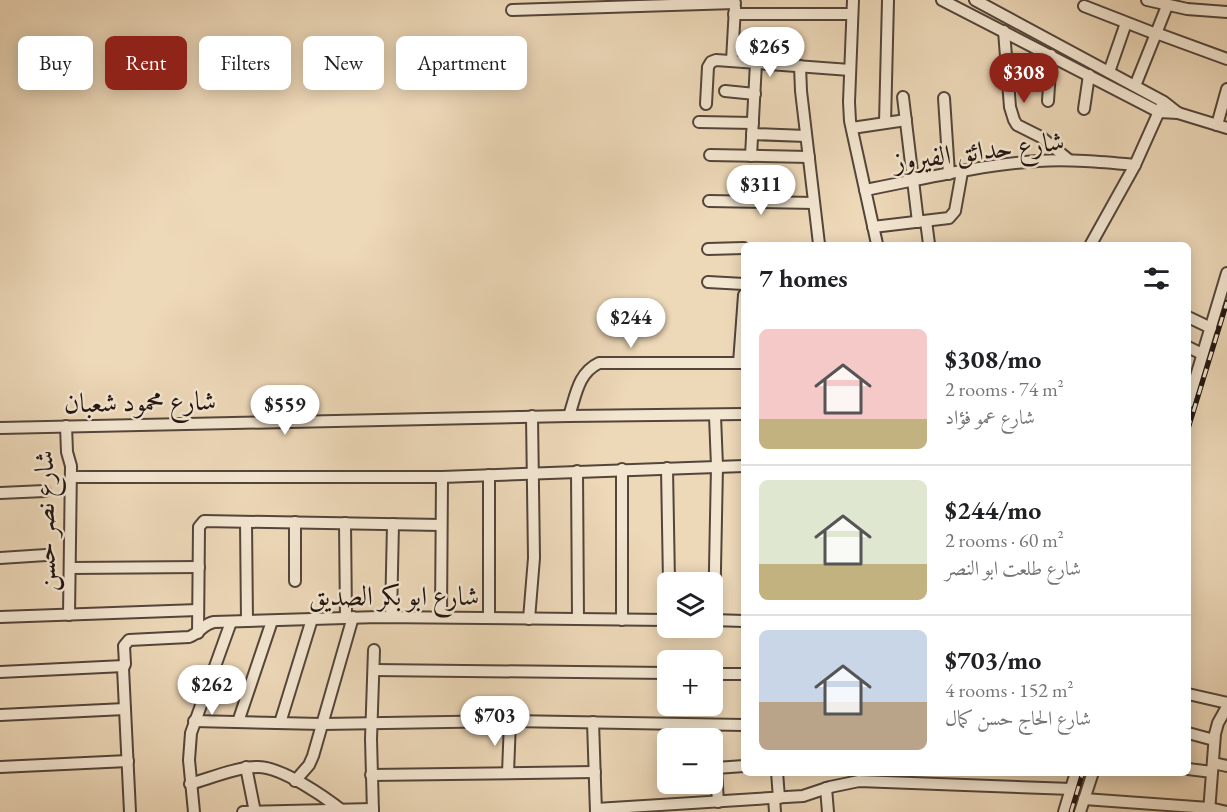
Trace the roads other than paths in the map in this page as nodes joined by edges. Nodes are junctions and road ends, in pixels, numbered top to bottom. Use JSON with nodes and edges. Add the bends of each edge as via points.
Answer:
{"nodes":[{"id":1,"x":853,"y":0,"type":"edge"},
{"id":2,"x":888,"y":0,"type":"edge"},
{"id":3,"x":942,"y":0,"type":"edge"},
{"id":4,"x":975,"y":0,"type":"edge"},
{"id":5,"x":1147,"y":0,"type":"edge"},
{"id":6,"x":694,"y":2,"type":"edge"},
{"id":7,"x":598,"y":4,"type":"edge"},
{"id":8,"x":1205,"y":5,"type":"edge"},
{"id":9,"x":735,"y":6,"type":"edge"},
{"id":10,"x":1084,"y":6,"type":"dead end"},
{"id":11,"x":1167,"y":6,"type":"junction"},
{"id":12,"x":512,"y":10,"type":"dead end"},
{"id":13,"x":1227,"y":12,"type":"edge"},
{"id":14,"x":852,"y":14,"type":"junction"},
{"id":15,"x":1126,"y":23,"type":"junction"},
{"id":16,"x":1004,"y":31,"type":"junction"},
{"id":17,"x":1156,"y":34,"type":"junction"},
{"id":18,"x":1052,"y":55,"type":"junction"},
{"id":19,"x":1227,"y":59,"type":"edge"},
{"id":20,"x":732,"y":61,"type":"junction"},
{"id":21,"x":756,"y":63,"type":"junction"},
{"id":22,"x":800,"y":66,"type":"junction"},
{"id":23,"x":850,"y":70,"type":"junction"},
{"id":24,"x":1109,"y":72,"type":"junction"},
{"id":25,"x":1089,"y":75,"type":"junction"},
{"id":26,"x":1135,"y":86,"type":"junction"},
{"id":27,"x":1227,"y":89,"type":"edge"},
{"id":28,"x":725,"y":91,"type":"dead end"},
{"id":29,"x":755,"y":94,"type":"junction"},
{"id":30,"x":903,"y":97,"type":"dead end"},
{"id":31,"x":944,"y":98,"type":"dead end"},
{"id":32,"x":1048,"y":101,"type":"dead end"},
{"id":33,"x":706,"y":104,"type":"dead end"},
{"id":34,"x":1161,"y":107,"type":"junction"},
{"id":35,"x":1084,"y":109,"type":"dead end"},
{"id":36,"x":906,"y":120,"type":"junction"},
{"id":37,"x":699,"y":122,"type":"dead end"},
{"id":38,"x":885,"y":123,"type":"junction"},
{"id":39,"x":1222,"y":126,"type":"edge"},
{"id":40,"x":852,"y":128,"type":"junction"},
{"id":41,"x":753,"y":129,"type":"junction"},
{"id":42,"x":806,"y":136,"type":"junction"},
{"id":43,"x":710,"y":155,"type":"dead end"},
{"id":44,"x":751,"y":156,"type":"junction"},
{"id":45,"x":808,"y":157,"type":"junction"},
{"id":46,"x":1069,"y":160,"type":"junction"},
{"id":47,"x":1135,"y":165,"type":"junction"},
{"id":48,"x":962,"y":172,"type":"junction"},
{"id":49,"x":949,"y":174,"type":"junction"},
{"id":50,"x":913,"y":181,"type":"junction"},
{"id":51,"x":865,"y":190,"type":"junction"},
{"id":52,"x":709,"y":201,"type":"dead end"},
{"id":53,"x":814,"y":203,"type":"junction"},
{"id":54,"x":922,"y":222,"type":"junction"},
{"id":55,"x":873,"y":227,"type":"junction"},
{"id":56,"x":819,"y":242,"type":"edge"},
{"id":57,"x":877,"y":242,"type":"edge"},
{"id":58,"x":928,"y":242,"type":"edge"},
{"id":59,"x":1092,"y":242,"type":"edge"},
{"id":60,"x":741,"y":248,"type":"edge"},
{"id":61,"x":708,"y":249,"type":"dead end"},
{"id":62,"x":1227,"y":273,"type":"edge"},
{"id":63,"x":708,"y":282,"type":"dead end"},
{"id":64,"x":741,"y":284,"type":"edge"},
{"id":65,"x":1191,"y":318,"type":"edge"},
{"id":66,"x":1210,"y":328,"type":"junction"},
{"id":67,"x":1191,"y":348,"type":"edge"},
{"id":68,"x":1202,"y":354,"type":"junction"},
{"id":69,"x":741,"y":363,"type":"edge"},
{"id":70,"x":1191,"y":392,"type":"edge"},
{"id":71,"x":741,"y":414,"type":"edge"},
{"id":72,"x":569,"y":416,"type":"junction"},
{"id":73,"x":715,"y":416,"type":"junction"},
{"id":74,"x":532,"y":417,"type":"junction"},
{"id":75,"x":66,"y":426,"type":"junction"},
{"id":76,"x":0,"y":428,"type":"edge"},
{"id":77,"x":717,"y":466,"type":"junction"},
{"id":78,"x":741,"y":466,"type":"edge"},
{"id":79,"x":668,"y":468,"type":"junction"},
{"id":80,"x":622,"y":469,"type":"junction"},
{"id":81,"x":577,"y":471,"type":"junction"},
{"id":82,"x":533,"y":472,"type":"junction"},
{"id":83,"x":489,"y":475,"type":"junction"},
{"id":84,"x":71,"y":477,"type":"junction"},
{"id":85,"x":442,"y":477,"type":"junction"},
{"id":86,"x":45,"y":491,"type":"dead end"},
{"id":87,"x":0,"y":493,"type":"edge"},
{"id":88,"x":246,"y":522,"type":"junction"},
{"id":89,"x":295,"y":522,"type":"junction"},
{"id":90,"x":345,"y":523,"type":"junction"},
{"id":91,"x":393,"y":524,"type":"junction"},
{"id":92,"x":441,"y":525,"type":"junction"},
{"id":93,"x":46,"y":555,"type":"dead end"},
{"id":94,"x":0,"y":558,"type":"edge"},
{"id":95,"x":199,"y":567,"type":"junction"},
{"id":96,"x":70,"y":568,"type":"junction"},
{"id":97,"x":669,"y":572,"type":"edge"},
{"id":98,"x":714,"y":572,"type":"edge"},
{"id":99,"x":295,"y":581,"type":"dead end"},
{"id":100,"x":198,"y":610,"type":"junction"},
{"id":101,"x":69,"y":615,"type":"junction"},
{"id":102,"x":0,"y":616,"type":"edge"},
{"id":103,"x":392,"y":617,"type":"junction"},
{"id":104,"x":441,"y":617,"type":"junction"},
{"id":105,"x":349,"y":618,"type":"junction"},
{"id":106,"x":489,"y":618,"type":"junction"},
{"id":107,"x":312,"y":619,"type":"junction"},
{"id":108,"x":529,"y":619,"type":"junction"},
{"id":109,"x":578,"y":619,"type":"junction"},
{"id":110,"x":622,"y":620,"type":"junction"},
{"id":111,"x":657,"y":620,"type":"edge"},
{"id":112,"x":723,"y":620,"type":"edge"},
{"id":113,"x":247,"y":621,"type":"junction"},
{"id":114,"x":272,"y":621,"type":"junction"},
{"id":115,"x":741,"y":621,"type":"edge"},
{"id":116,"x":231,"y":622,"type":"junction"},
{"id":117,"x":198,"y":633,"type":"junction"},
{"id":118,"x":374,"y":650,"type":"dead end"},
{"id":119,"x":124,"y":666,"type":"junction"},
{"id":120,"x":374,"y":670,"type":"junction"},
{"id":121,"x":0,"y":672,"type":"edge"},
{"id":122,"x":657,"y":673,"type":"edge"},
{"id":123,"x":723,"y":674,"type":"edge"},
{"id":124,"x":741,"y":674,"type":"edge"},
{"id":125,"x":1191,"y":695,"type":"edge"},
{"id":126,"x":1227,"y":703,"type":"edge"},
{"id":127,"x":125,"y":709,"type":"junction"},
{"id":128,"x":1225,"y":712,"type":"edge"},
{"id":129,"x":0,"y":715,"type":"edge"},
{"id":130,"x":510,"y":721,"type":"junction"},
{"id":131,"x":194,"y":722,"type":"junction"},
{"id":132,"x":238,"y":722,"type":"junction"},
{"id":133,"x":593,"y":722,"type":"junction"},
{"id":134,"x":280,"y":723,"type":"junction"},
{"id":135,"x":372,"y":723,"type":"junction"},
{"id":136,"x":322,"y":724,"type":"junction"},
{"id":137,"x":741,"y":725,"type":"edge"},
{"id":138,"x":1191,"y":734,"type":"edge"},
{"id":139,"x":1214,"y":740,"type":"junction"},
{"id":140,"x":128,"y":761,"type":"junction"},
{"id":141,"x":741,"y":766,"type":"edge"},
{"id":142,"x":1227,"y":766,"type":"edge"},
{"id":143,"x":0,"y":767,"type":"edge"},
{"id":144,"x":1212,"y":767,"type":"junction"},
{"id":145,"x":246,"y":768,"type":"junction"},
{"id":146,"x":723,"y":768,"type":"edge"},
{"id":147,"x":1191,"y":769,"type":"edge"},
{"id":148,"x":595,"y":772,"type":"junction"},
{"id":149,"x":508,"y":773,"type":"junction"},
{"id":150,"x":372,"y":775,"type":"junction"},
{"id":151,"x":777,"y":776,"type":"edge"},
{"id":152,"x":1075,"y":776,"type":"edge"},
{"id":153,"x":1092,"y":776,"type":"edge"},
{"id":154,"x":859,"y":777,"type":"edge"},
{"id":155,"x":295,"y":781,"type":"junction"},
{"id":156,"x":190,"y":784,"type":"junction"},
{"id":157,"x":826,"y":788,"type":"junction"},
{"id":158,"x":1072,"y":789,"type":"junction"},
{"id":159,"x":718,"y":794,"type":"edge"},
{"id":160,"x":776,"y":798,"type":"junction"},
{"id":161,"x":1084,"y":799,"type":"junction"},
{"id":162,"x":718,"y":802,"type":"junction"},
{"id":163,"x":699,"y":807,"type":"edge"},
{"id":164,"x":373,"y":810,"type":"edge"},
{"id":165,"x":596,"y":810,"type":"edge"},
{"id":166,"x":1209,"y":810,"type":"edge"},
{"id":167,"x":342,"y":811,"type":"edge"},
{"id":168,"x":130,"y":812,"type":"edge"},
{"id":169,"x":194,"y":812,"type":"edge"},
{"id":170,"x":243,"y":812,"type":"edge"},
{"id":171,"x":255,"y":812,"type":"edge"},
{"id":172,"x":775,"y":812,"type":"edge"},
{"id":173,"x":828,"y":812,"type":"edge"},
{"id":174,"x":1065,"y":812,"type":"edge"},
{"id":175,"x":1080,"y":812,"type":"edge"},
{"id":176,"x":1227,"y":812,"type":"edge"}],
"edges":[{"from":1,"to":14,"type":"street"},
{"from":2,"to":38,"type":"street"},
{"from":3,"to":16,"type":"street"},
{"from":4,"to":24,"type":"street"},
{"from":5,"to":11,"type":"street"},
{"from":6,"to":7,"type":"street"},
{"from":6,"to":9,"type":"street"},
{"from":7,"to":12,"type":"street"},
{"from":8,"to":11,"type":"street"},
{"from":8,"to":13,"type":"street"},
{"from":9,"to":14,"type":"street"},
{"from":9,"to":20,"type":"street"},
{"from":10,"to":15,"type":"street"},
{"from":11,"to":17,"type":"street"},
{"from":14,"to":23,"type":"street"},
{"from":15,"to":17,"type":"street"},
{"from":15,"to":24,"type":"street"},
{"from":16,"to":18,"type":"street"},
{"from":16,"to":46,"type":"street","via":[[1014,120]]},
{"from":17,"to":19,"type":"street"},
{"from":17,"to":26,"type":"street"},
{"from":18,"to":25,"type":"street"},
{"from":18,"to":32,"type":"street"},
{"from":20,"to":21,"type":"street"},
{"from":20,"to":33,"type":"street","via":[[716,60],[709,64]]},
{"from":21,"to":22,"type":"street"},
{"from":21,"to":29,"type":"street"},
{"from":22,"to":23,"type":"street"},
{"from":22,"to":42,"type":"street"},
{"from":23,"to":40,"type":"street"},
{"from":24,"to":26,"type":"street"},
{"from":25,"to":34,"type":"street"},
{"from":25,"to":35,"type":"street"},
{"from":26,"to":34,"type":"street"},
{"from":27,"to":39,"type":"street"},
{"from":28,"to":29,"type":"street"},
{"from":29,"to":41,"type":"street"},
{"from":30,"to":36,"type":"street"},
{"from":31,"to":49,"type":"street"},
{"from":34,"to":39,"type":"street"},
{"from":34,"to":47,"type":"street"},
{"from":36,"to":38,"type":"street"},
{"from":36,"to":50,"type":"street"},
{"from":37,"to":41,"type":"street"},
{"from":38,"to":40,"type":"street"},
{"from":40,"to":51,"type":"street"},
{"from":41,"to":42,"type":"street"},
{"from":41,"to":44,"type":"street"},
{"from":42,"to":45,"type":"street"},
{"from":43,"to":44,"type":"street"},
{"from":44,"to":45,"type":"street"},
{"from":45,"to":53,"type":"street"},
{"from":46,"to":47,"type":"street","name":"شارع حدائق الفيروز"},
{"from":46,"to":48,"type":"street","name":"شارع حدائق الفيروز"},
{"from":47,"to":59,"type":"street"},
{"from":48,"to":49,"type":"street","name":"شارع حدائق الفيروز"},
{"from":48,"to":54,"type":"street","via":[[952,215]]},
{"from":49,"to":50,"type":"street","name":"شارع حدائق الفيروز"},
{"from":50,"to":51,"type":"street","name":"شارع حدائق الفيروز"},
{"from":50,"to":54,"type":"street"},
{"from":51,"to":55,"type":"street"},
{"from":52,"to":53,"type":"street"},
{"from":53,"to":56,"type":"street"},
{"from":54,"to":55,"type":"street"},
{"from":54,"to":58,"type":"street"},
{"from":55,"to":57,"type":"street"},
{"from":60,"to":61,"type":"street"},
{"from":62,"to":66,"type":"street"},
{"from":63,"to":64,"type":"street"},
{"from":65,"to":66,"type":"street"},
{"from":66,"to":68,"type":"street"},
{"from":67,"to":68,"type":"street"},
{"from":68,"to":70,"type":"street"},
{"from":69,"to":72,"type":"street","via":[[599,363],[583,375]]},
{"from":71,"to":73,"type":"street","name":"شارع محمود شعبان"},
{"from":72,"to":73,"type":"street","name":"شارع محمود شعبان"},
{"from":72,"to":74,"type":"street","name":"شارع محمود شعبان"},
{"from":73,"to":77,"type":"street"},
{"from":74,"to":75,"type":"street","name":"شارع محمود شعبان"},
{"from":74,"to":82,"type":"street"},
{"from":75,"to":76,"type":"street","name":"شارع محمود شعبان"},
{"from":75,"to":84,"type":"street","name":"شارع نصر حسن"},
{"from":77,"to":78,"type":"street"},
{"from":77,"to":79,"type":"street"},
{"from":77,"to":98,"type":"street"},
{"from":79,"to":80,"type":"street"},
{"from":79,"to":97,"type":"street"},
{"from":80,"to":81,"type":"street"},
{"from":80,"to":110,"type":"street"},
{"from":81,"to":82,"type":"street"},
{"from":81,"to":109,"type":"street"},
{"from":82,"to":83,"type":"street"},
{"from":82,"to":108,"type":"street","via":[[534,558]]},
{"from":83,"to":85,"type":"street"},
{"from":83,"to":106,"type":"street"},
{"from":84,"to":85,"type":"street"},
{"from":84,"to":96,"type":"street","name":"شارع نصر حسن"},
{"from":85,"to":92,"type":"street"},
{"from":86,"to":87,"type":"street"},
{"from":88,"to":89,"type":"street"},
{"from":88,"to":95,"type":"street","via":[[201,524]]},
{"from":88,"to":113,"type":"street"},
{"from":89,"to":90,"type":"street"},
{"from":89,"to":99,"type":"street"},
{"from":90,"to":91,"type":"street"},
{"from":90,"to":105,"type":"street"},
{"from":91,"to":92,"type":"street"},
{"from":91,"to":103,"type":"street"},
{"from":92,"to":104,"type":"street"},
{"from":93,"to":94,"type":"street"},
{"from":95,"to":96,"type":"street"},
{"from":95,"to":100,"type":"street"},
{"from":96,"to":101,"type":"street","name":"شارع نصر حسن"},
{"from":100,"to":101,"type":"street"},
{"from":100,"to":117,"type":"street"},
{"from":101,"to":102,"type":"street"},
{"from":103,"to":104,"type":"street","name":"شارع ابو بكر الصديق"},
{"from":103,"to":105,"type":"street","name":"شارع ابو بكر الصديق"},
{"from":104,"to":106,"type":"street","name":"شارع ابو بكر الصديق"},
{"from":105,"to":107,"type":"street","name":"شارع ابو بكر الصديق"},
{"from":105,"to":136,"type":"street"},
{"from":106,"to":108,"type":"street","name":"شارع ابو بكر الصديق"},
{"from":107,"to":114,"type":"street","name":"شارع ابو بكر الصديق"},
{"from":107,"to":134,"type":"street"},
{"from":108,"to":109,"type":"street","name":"شارع ابو بكر الصديق"},
{"from":109,"to":110,"type":"street","name":"شارع ابو بكر الصديق"},
{"from":110,"to":111,"type":"street","name":"شارع ابو بكر الصديق"},
{"from":112,"to":115,"type":"street"},
{"from":113,"to":114,"type":"street","name":"شارع ابو بكر الصديق"},
{"from":113,"to":116,"type":"street","name":"شارع ابو بكر الصديق"},
{"from":114,"to":132,"type":"street"},
{"from":116,"to":117,"type":"street","name":"شارع ابو بكر الصديق","via":[[207,624]]},
{"from":116,"to":131,"type":"street"},
{"from":117,"to":119,"type":"street","name":"شارع ابو بكر الصديق","via":[[126,642]]},
{"from":118,"to":120,"type":"street"},
{"from":119,"to":121,"type":"street"},
{"from":119,"to":127,"type":"street"},
{"from":120,"to":122,"type":"street"},
{"from":120,"to":135,"type":"street"},
{"from":123,"to":124,"type":"street"},
{"from":125,"to":126,"type":"street"},
{"from":127,"to":129,"type":"street"},
{"from":127,"to":140,"type":"street"},
{"from":128,"to":139,"type":"street"},
{"from":130,"to":133,"type":"street"},
{"from":130,"to":135,"type":"street"},
{"from":130,"to":149,"type":"street"},
{"from":131,"to":132,"type":"street"},
{"from":131,"to":156,"type":"street"},
{"from":132,"to":134,"type":"street"},
{"from":133,"to":137,"type":"street"},
{"from":133,"to":148,"type":"street"},
{"from":134,"to":136,"type":"street"},
{"from":135,"to":136,"type":"street"},
{"from":135,"to":150,"type":"street"},
{"from":136,"to":155,"type":"street","via":[[309,765]]},
{"from":138,"to":139,"type":"street"},
{"from":139,"to":144,"type":"street"},
{"from":140,"to":143,"type":"street"},
{"from":140,"to":168,"type":"street"},
{"from":141,"to":146,"type":"street"},
{"from":142,"to":144,"type":"street"},
{"from":144,"to":147,"type":"street"},
{"from":144,"to":166,"type":"street"},
{"from":145,"to":155,"type":"street","via":[[273,769]]},
{"from":145,"to":156,"type":"street"},
{"from":145,"to":171,"type":"street"},
{"from":148,"to":149,"type":"street"},
{"from":148,"to":165,"type":"street"},
{"from":149,"to":150,"type":"street"},
{"from":150,"to":164,"type":"street"},
{"from":151,"to":160,"type":"street"},
{"from":152,"to":158,"type":"street"},
{"from":153,"to":161,"type":"street"},
{"from":154,"to":157,"type":"street"},
{"from":154,"to":158,"type":"street"},
{"from":155,"to":167,"type":"street"},
{"from":156,"to":169,"type":"street"},
{"from":157,"to":160,"type":"street","via":[[803,796]]},
{"from":157,"to":173,"type":"street"},
{"from":158,"to":174,"type":"street"},
{"from":159,"to":162,"type":"street"},
{"from":160,"to":162,"type":"street"},
{"from":160,"to":172,"type":"street"},
{"from":161,"to":166,"type":"street"},
{"from":161,"to":175,"type":"street"},
{"from":162,"to":163,"type":"street"},
{"from":163,"to":165,"type":"street"},
{"from":164,"to":167,"type":"street"},
{"from":166,"to":176,"type":"street"},
{"from":167,"to":171,"type":"street"},
{"from":170,"to":171,"type":"street"}]}
